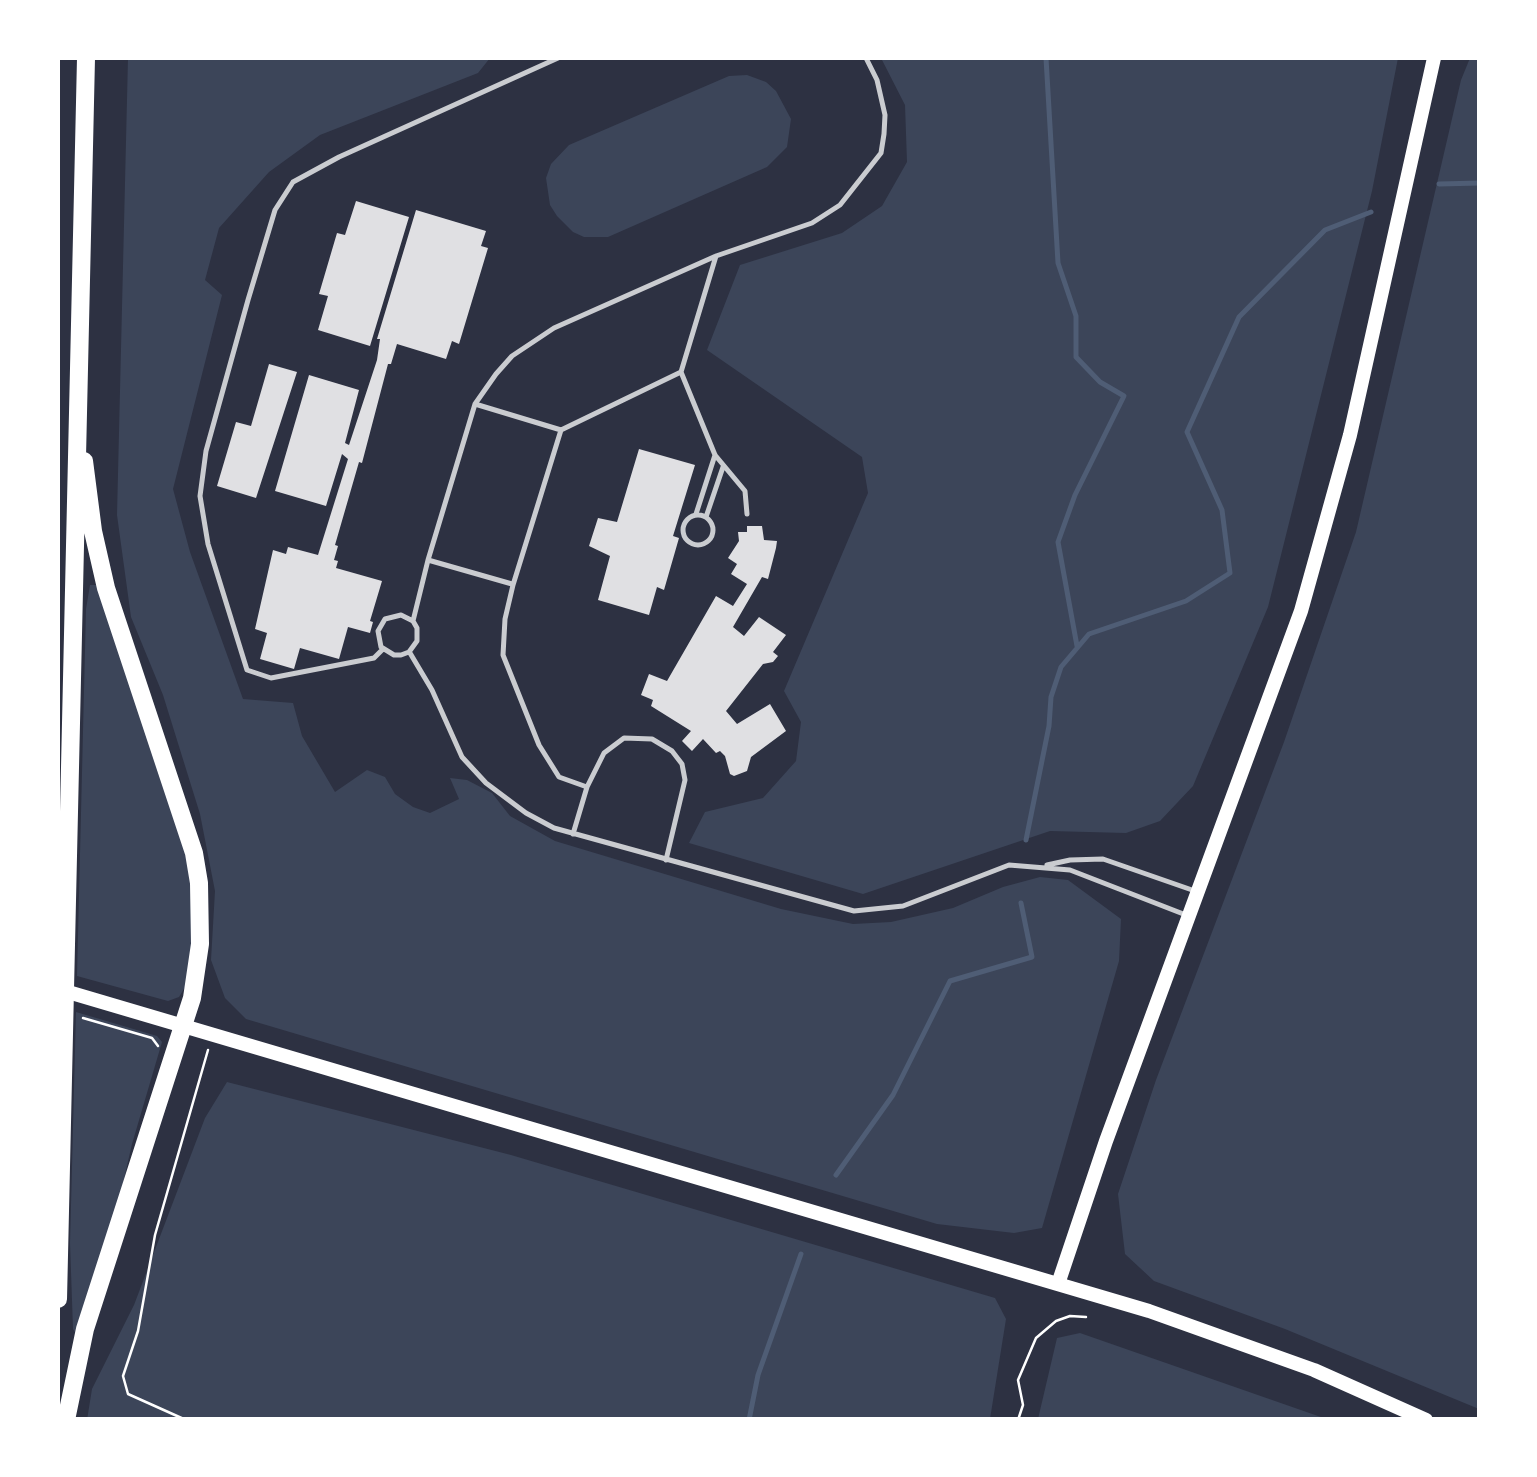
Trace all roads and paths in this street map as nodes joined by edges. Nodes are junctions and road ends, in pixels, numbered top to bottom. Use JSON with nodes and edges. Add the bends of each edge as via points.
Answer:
{"nodes":[{"id":1,"x":86,"y":58,"type":"edge"},
{"id":2,"x":558,"y":58,"type":"edge"},
{"id":3,"x":866,"y":58,"type":"edge"},
{"id":4,"x":1434,"y":58,"type":"edge"},
{"id":5,"x":716,"y":256,"type":"junction"},
{"id":6,"x":681,"y":372,"type":"junction"},
{"id":7,"x":76,"y":401,"type":"junction"},
{"id":8,"x":474,"y":404,"type":"junction"},
{"id":9,"x":561,"y":430,"type":"junction"},
{"id":10,"x":714,"y":456,"type":"junction"},
{"id":11,"x":723,"y":466,"type":"junction"},
{"id":12,"x":696,"y":514,"type":"junction"},
{"id":13,"x":747,"y":514,"type":"dead end"},
{"id":14,"x":706,"y":517,"type":"junction"},
{"id":15,"x":428,"y":560,"type":"junction"},
{"id":16,"x":513,"y":584,"type":"junction"},
{"id":17,"x":413,"y":621,"type":"junction"},
{"id":18,"x":383,"y":649,"type":"junction"},
{"id":19,"x":409,"y":652,"type":"junction"},
{"id":20,"x":587,"y":787,"type":"junction"},
{"id":21,"x":573,"y":834,"type":"junction"},
{"id":22,"x":666,"y":860,"type":"junction"},
{"id":23,"x":1044,"y":866,"type":"junction"},
{"id":24,"x":1198,"y":892,"type":"junction"},
{"id":25,"x":1189,"y":916,"type":"junction"},
{"id":26,"x":58,"y":989,"type":"edge"},
{"id":27,"x":76,"y":1016,"type":"dead end"},
{"id":28,"x":183,"y":1026,"type":"junction"},
{"id":29,"x":212,"y":1034,"type":"junction"},
{"id":30,"x":159,"y":1048,"type":"dead end"},
{"id":31,"x":1058,"y":1284,"type":"junction"},
{"id":32,"x":58,"y":1299,"type":"edge"},
{"id":33,"x":1086,"y":1318,"type":"dead end"},
{"id":34,"x":66,"y":1420,"type":"edge"},
{"id":35,"x":186,"y":1420,"type":"edge"},
{"id":36,"x":1018,"y":1420,"type":"edge"},
{"id":37,"x":1426,"y":1420,"type":"edge"}],
"edges":[{"from":1,"to":7,"type":"highway"},
{"from":2,"to":18,"type":"lane","via":[[294,182],[276,210],[248,300],[200,496],[247,670],[271,678],[374,658]]},
{"from":3,"to":5,"type":"lane","via":[[885,115],[881,153],[840,205],[812,223]]},
{"from":4,"to":24,"type":"main road","via":[[1334,501]]},
{"from":5,"to":6,"type":"lane"},
{"from":5,"to":8,"type":"lane","via":[[532,341]]},
{"from":6,"to":9,"type":"lane"},
{"from":6,"to":10,"type":"lane"},
{"from":7,"to":28,"type":"highway","via":[[106,588],[194,854],[200,944]]},
{"from":7,"to":32,"type":"highway"},
{"from":8,"to":9,"type":"lane"},
{"from":8,"to":15,"type":"lane"},
{"from":9,"to":16,"type":"lane"},
{"from":10,"to":11,"type":"lane"},
{"from":10,"to":12,"type":"lane"},
{"from":11,"to":13,"type":"lane","via":[[745,491]]},
{"from":11,"to":14,"type":"lane"},
{"from":12,"to":14,"type":"lane"},
{"from":12,"to":14,"type":"lane","via":[[682,528],[692,544],[710,539],[713,525]]},
{"from":15,"to":16,"type":"lane"},
{"from":15,"to":17,"type":"lane"},
{"from":16,"to":20,"type":"lane","via":[[503,641],[508,668],[559,776]]},
{"from":17,"to":18,"type":"lane","via":[[401,615],[385,619],[378,632]]},
{"from":17,"to":19,"type":"lane","via":[[418,635]]},
{"from":18,"to":19,"type":"lane","via":[[394,656]]},
{"from":19,"to":21,"type":"lane","via":[[462,757],[526,812]]},
{"from":20,"to":21,"type":"lane"},
{"from":20,"to":22,"type":"lane","via":[[604,753],[624,738],[652,739],[672,751],[686,780]]},
{"from":21,"to":22,"type":"lane"},
{"from":22,"to":23,"type":"lane","via":[[854,912],[903,906],[1009,865]]},
{"from":23,"to":24,"type":"lane","via":[[1103,859]]},
{"from":23,"to":25,"type":"lane"},
{"from":24,"to":25,"type":"main road"},
{"from":25,"to":31,"type":"main road"},
{"from":26,"to":28,"type":"main road"},
{"from":27,"to":30,"type":"path","via":[[152,1038]]},
{"from":28,"to":29,"type":"main road"},
{"from":28,"to":34,"type":"highway","via":[[85,1328]]},
{"from":29,"to":31,"type":"main road"},
{"from":29,"to":35,"type":"path","via":[[123,1376],[128,1394]]},
{"from":31,"to":37,"type":"main road","via":[[1209,1330]]},
{"from":33,"to":36,"type":"path","via":[[1056,1321],[1036,1338],[1018,1380]]}]}
